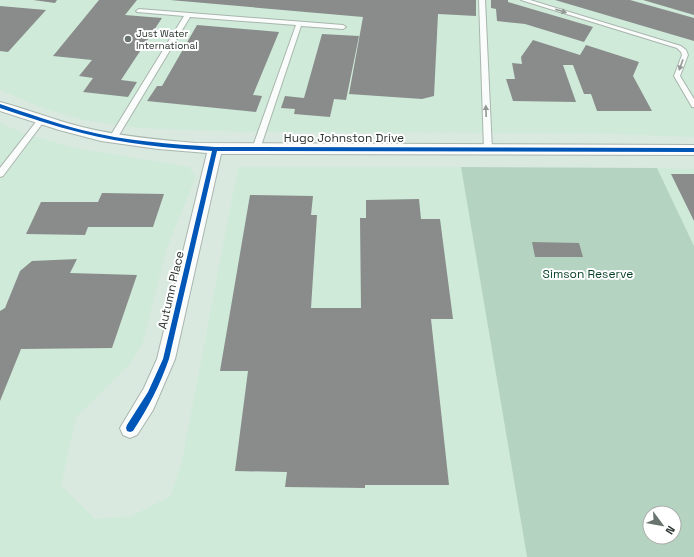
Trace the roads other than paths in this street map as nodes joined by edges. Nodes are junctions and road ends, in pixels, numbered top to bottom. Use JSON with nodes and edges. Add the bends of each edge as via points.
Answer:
{"nodes":[{"id":1,"x":482,"y":0,"type":"edge"},
{"id":2,"x":524,"y":0,"type":"edge"},
{"id":3,"x":139,"y":11,"type":"dead end"},
{"id":4,"x":188,"y":16,"type":"junction"},
{"id":5,"x":299,"y":24,"type":"junction"},
{"id":6,"x":343,"y":27,"type":"dead end"},
{"id":7,"x":694,"y":104,"type":"edge"},
{"id":8,"x":0,"y":106,"type":"edge"},
{"id":9,"x":41,"y":120,"type":"junction"},
{"id":10,"x":113,"y":138,"type":"junction"},
{"id":11,"x":216,"y":149,"type":"junction"},
{"id":12,"x":256,"y":149,"type":"junction"},
{"id":13,"x":488,"y":150,"type":"junction"},
{"id":14,"x":694,"y":150,"type":"edge"},
{"id":15,"x":0,"y":174,"type":"edge"},
{"id":16,"x":130,"y":428,"type":"dead end"}],
"edges":[{"from":13,"to":1,"type":"lane","one_way":true},
{"from":2,"to":7,"type":"lane","one_way":true,"via":[[679,47],[685,55],[677,76]]},
{"from":3,"to":4,"type":"lane"},
{"from":4,"to":5,"type":"lane"},
{"from":4,"to":10,"type":"lane"},
{"from":5,"to":6,"type":"lane"},
{"from":5,"to":12,"type":"lane"},
{"from":8,"to":9,"type":"street","name":"Hugo Johnston Drive"},
{"from":9,"to":10,"type":"street","name":"Hugo Johnston Drive"},
{"from":9,"to":15,"type":"lane"},
{"from":10,"to":11,"type":"street","name":"Hugo Johnston Drive"},
{"from":11,"to":12,"type":"street","name":"Hugo Johnston Drive"},
{"from":11,"to":16,"type":"street","name":"Autumn Place","via":[[166,359],[159,381]]},
{"from":12,"to":13,"type":"street","name":"Hugo Johnston Drive"},
{"from":13,"to":14,"type":"street","name":"Hugo Johnston Drive"}]}
